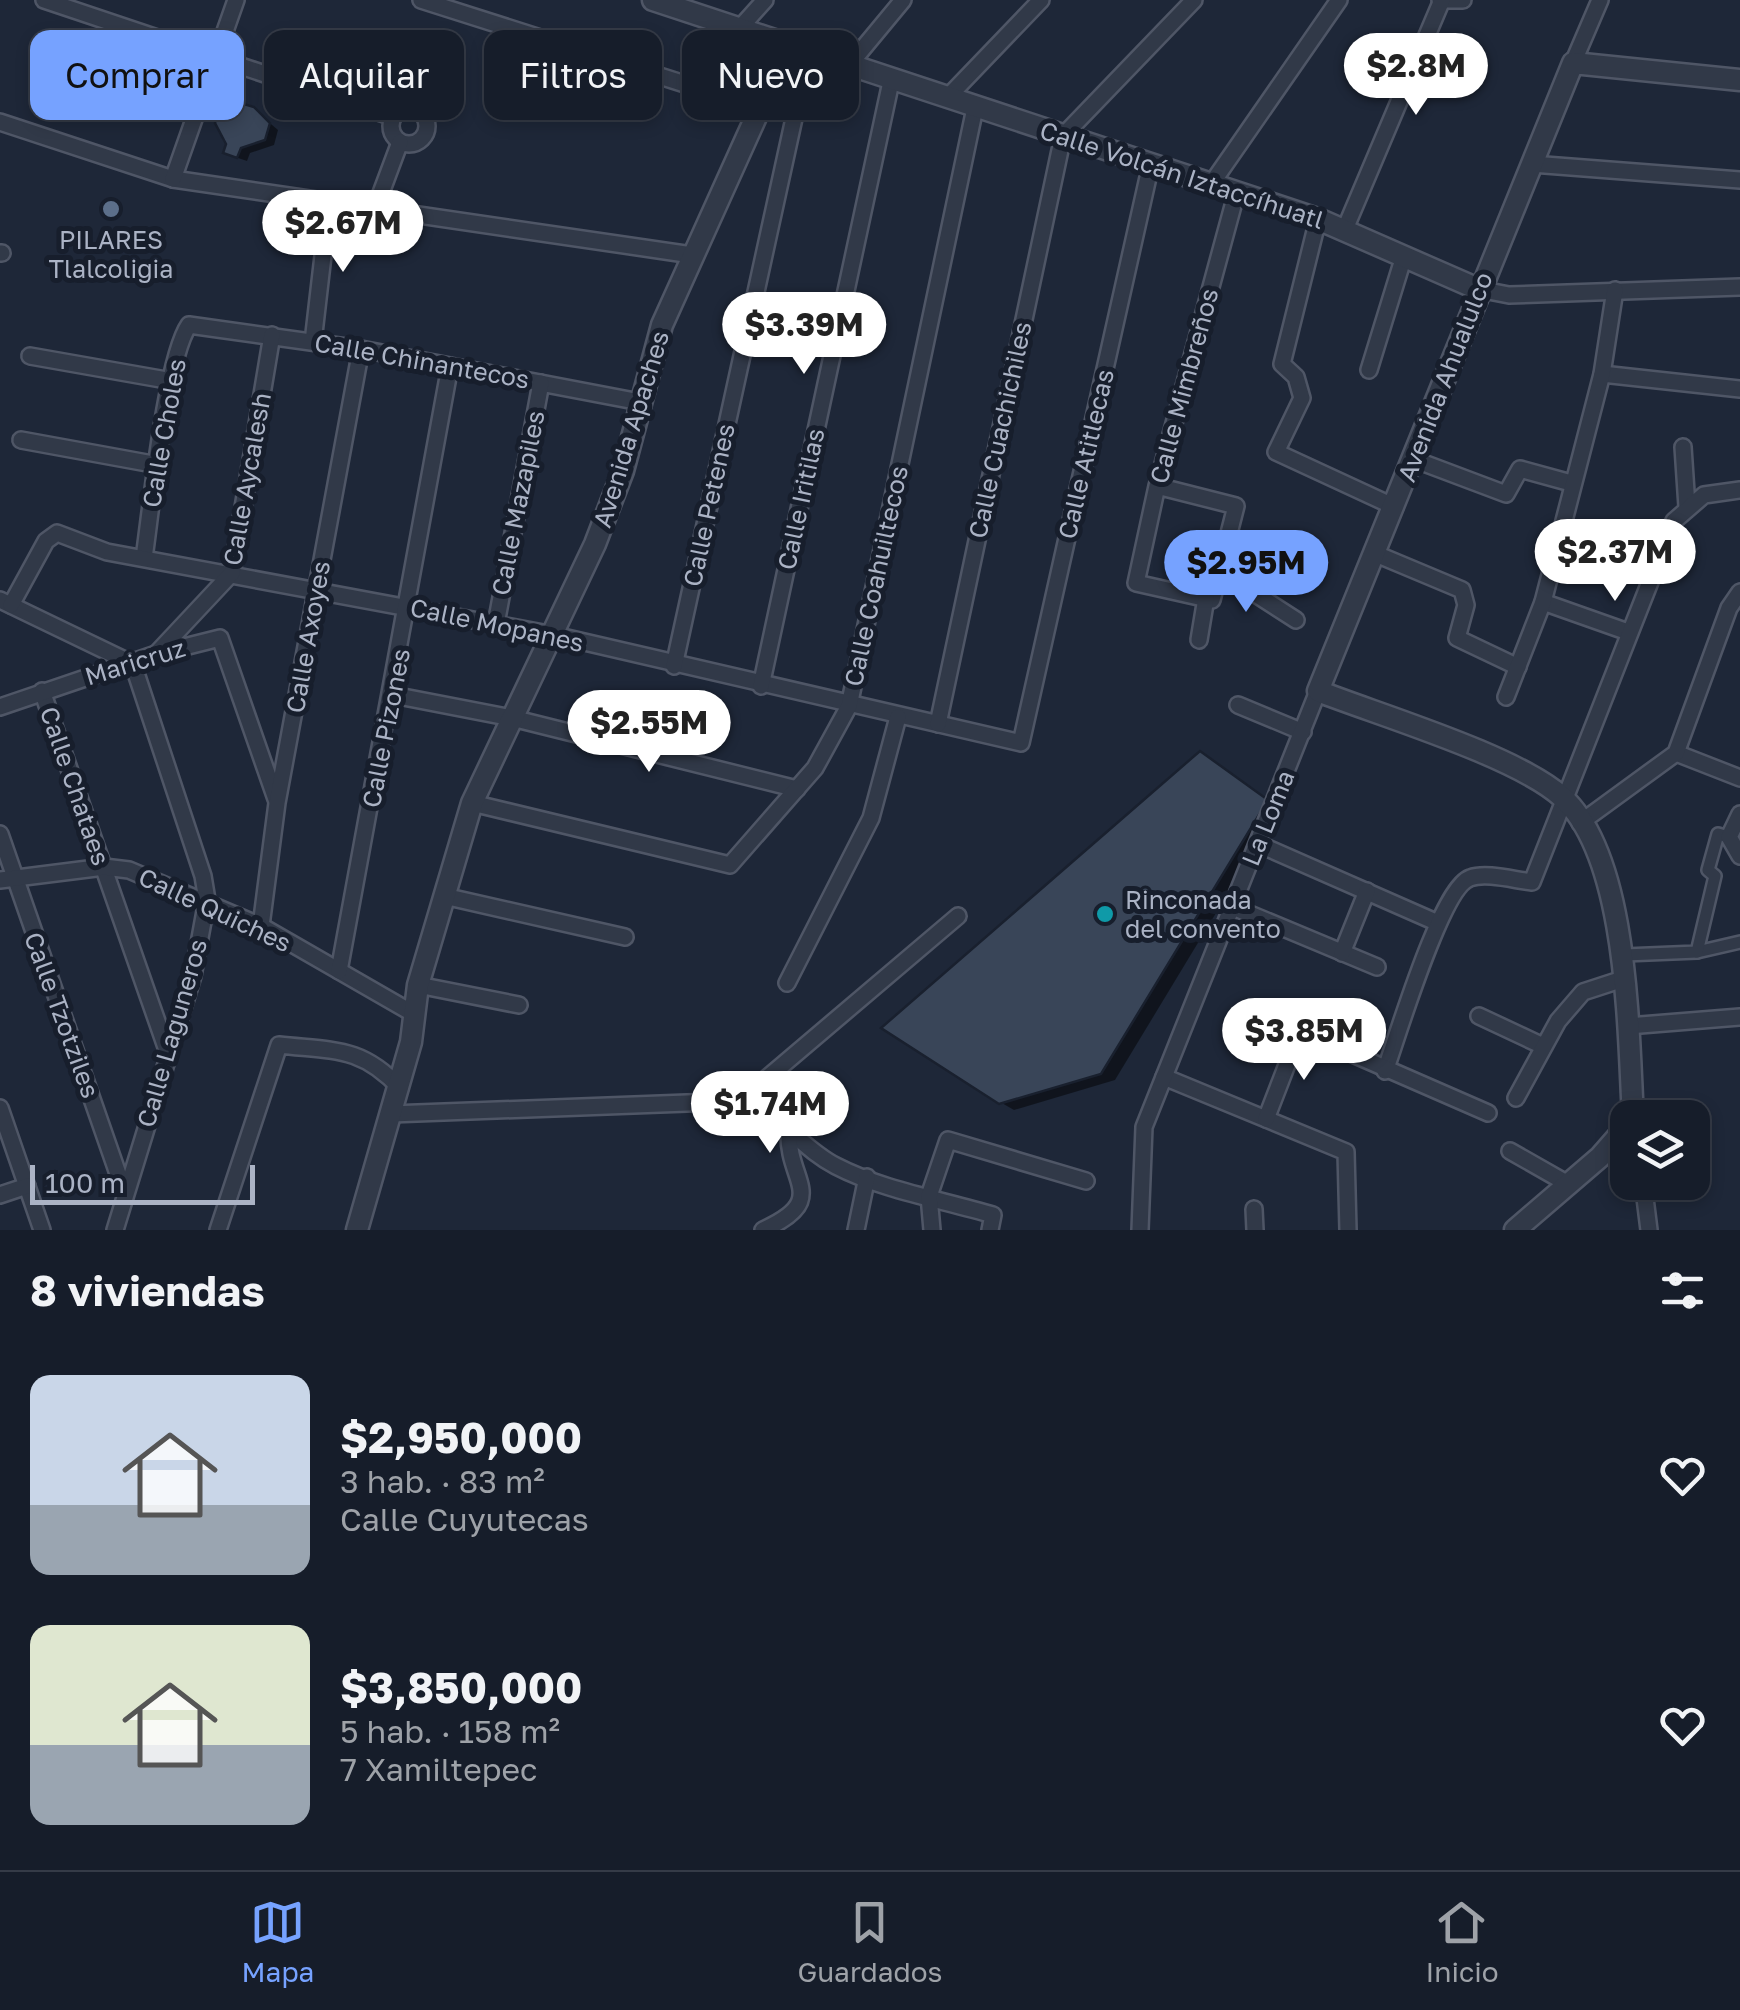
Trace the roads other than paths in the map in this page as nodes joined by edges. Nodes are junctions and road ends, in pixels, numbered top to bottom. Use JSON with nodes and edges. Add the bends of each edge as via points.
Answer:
{"nodes":[{"id":1,"x":44,"y":0,"type":"edge"},
{"id":2,"x":236,"y":0,"type":"edge"},
{"id":3,"x":421,"y":0,"type":"edge"},
{"id":4,"x":653,"y":0,"type":"edge"},
{"id":5,"x":765,"y":0,"type":"edge"},
{"id":6,"x":902,"y":0,"type":"edge"},
{"id":7,"x":1041,"y":0,"type":"edge"},
{"id":8,"x":1194,"y":0,"type":"edge"},
{"id":9,"x":1340,"y":0,"type":"edge"},
{"id":10,"x":1441,"y":0,"type":"edge"},
{"id":11,"x":1463,"y":0,"type":"edge"},
{"id":12,"x":1600,"y":0,"type":"edge"},
{"id":13,"x":739,"y":29,"type":"junction"},
{"id":14,"x":131,"y":30,"type":"edge"},
{"id":15,"x":224,"y":30,"type":"edge"},
{"id":16,"x":742,"y":30,"type":"edge"},
{"id":17,"x":859,"y":53,"type":"edge"},
{"id":18,"x":1572,"y":63,"type":"junction"},
{"id":19,"x":859,"y":67,"type":"edge"},
{"id":20,"x":892,"y":77,"type":"junction"},
{"id":21,"x":1740,"y":79,"type":"edge"},
{"id":22,"x":682,"y":83,"type":"edge"},
{"id":23,"x":947,"y":98,"type":"junction"},
{"id":24,"x":975,"y":108,"type":"junction"},
{"id":25,"x":193,"y":120,"type":"edge"},
{"id":26,"x":393,"y":120,"type":"edge"},
{"id":27,"x":425,"y":120,"type":"edge"},
{"id":28,"x":754,"y":120,"type":"edge"},
{"id":29,"x":794,"y":120,"type":"edge"},
{"id":30,"x":0,"y":122,"type":"edge"},
{"id":31,"x":1062,"y":136,"type":"junction"},
{"id":32,"x":400,"y":142,"type":"junction"},
{"id":33,"x":1151,"y":164,"type":"junction"},
{"id":34,"x":1532,"y":164,"type":"junction"},
{"id":35,"x":173,"y":180,"type":"junction"},
{"id":36,"x":1740,"y":180,"type":"edge"},
{"id":37,"x":1212,"y":183,"type":"junction"},
{"id":38,"x":1237,"y":191,"type":"junction"},
{"id":39,"x":328,"y":204,"type":"junction"},
{"id":40,"x":375,"y":209,"type":"junction"},
{"id":41,"x":1318,"y":219,"type":"junction"},
{"id":42,"x":1345,"y":229,"type":"junction"},
{"id":43,"x":692,"y":256,"type":"junction"},
{"id":44,"x":1404,"y":256,"type":"junction"},
{"id":45,"x":1740,"y":287,"type":"edge"},
{"id":46,"x":1478,"y":289,"type":"junction"},
{"id":47,"x":1615,"y":290,"type":"junction"},
{"id":48,"x":204,"y":324,"type":"joint"},
{"id":49,"x":272,"y":335,"type":"junction"},
{"id":50,"x":313,"y":342,"type":"junction"},
{"id":51,"x":361,"y":349,"type":"junction"},
{"id":52,"x":30,"y":356,"type":"dead end"},
{"id":53,"x":450,"y":366,"type":"junction"},
{"id":54,"x":1369,"y":370,"type":"dead end"},
{"id":55,"x":1602,"y":374,"type":"junction"},
{"id":56,"x":172,"y":381,"type":"junction"},
{"id":57,"x":540,"y":383,"type":"junction"},
{"id":58,"x":1740,"y":388,"type":"edge"},
{"id":59,"x":640,"y":402,"type":"junction"},
{"id":60,"x":21,"y":440,"type":"dead end"},
{"id":61,"x":1682,"y":447,"type":"dead end"},
{"id":62,"x":1413,"y":460,"type":"junction"},
{"id":63,"x":158,"y":465,"type":"junction"},
{"id":64,"x":1571,"y":483,"type":"junction"},
{"id":65,"x":1157,"y":486,"type":"junction"},
{"id":66,"x":1740,"y":490,"type":"edge"},
{"id":67,"x":1395,"y":507,"type":"junction"},
{"id":68,"x":1687,"y":507,"type":"junction"},
{"id":69,"x":1376,"y":554,"type":"junction"},
{"id":70,"x":144,"y":558,"type":"junction"},
{"id":71,"x":1220,"y":571,"type":"junction"},
{"id":72,"x":232,"y":573,"type":"junction"},
{"id":73,"x":317,"y":588,"type":"junction"},
{"id":74,"x":1740,"y":592,"type":"edge"},
{"id":75,"x":1206,"y":598,"type":"junction"},
{"id":76,"x":5,"y":602,"type":"edge"},
{"id":77,"x":1543,"y":602,"type":"junction"},
{"id":78,"x":408,"y":607,"type":"junction"},
{"id":79,"x":1296,"y":620,"type":"dead end"},
{"id":80,"x":496,"y":624,"type":"junction"},
{"id":81,"x":1628,"y":632,"type":"junction"},
{"id":82,"x":554,"y":635,"type":"junction"},
{"id":83,"x":1199,"y":640,"type":"dead end"},
{"id":84,"x":156,"y":654,"type":"junction"},
{"id":85,"x":133,"y":664,"type":"junction"},
{"id":86,"x":674,"y":666,"type":"junction"},
{"id":87,"x":1518,"y":667,"type":"junction"},
{"id":88,"x":760,"y":686,"type":"junction"},
{"id":89,"x":42,"y":691,"type":"junction"},
{"id":90,"x":1318,"y":692,"type":"junction"},
{"id":91,"x":393,"y":695,"type":"junction"},
{"id":92,"x":1506,"y":697,"type":"dead end"},
{"id":93,"x":1238,"y":705,"type":"dead end"},
{"id":94,"x":848,"y":706,"type":"junction"},
{"id":95,"x":0,"y":707,"type":"edge"},
{"id":96,"x":898,"y":716,"type":"junction"},
{"id":97,"x":512,"y":718,"type":"junction"},
{"id":98,"x":938,"y":724,"type":"junction"},
{"id":99,"x":1303,"y":732,"type":"junction"},
{"id":100,"x":1021,"y":743,"type":"joint"},
{"id":101,"x":1676,"y":753,"type":"junction"},
{"id":102,"x":1740,"y":778,"type":"edge"},
{"id":103,"x":796,"y":789,"type":"junction"},
{"id":104,"x":1563,"y":797,"type":"junction"},
{"id":105,"x":472,"y":802,"type":"junction"},
{"id":106,"x":277,"y":803,"type":"junction"},
{"id":107,"x":1740,"y":814,"type":"edge"},
{"id":108,"x":1580,"y":823,"type":"junction"},
{"id":109,"x":0,"y":834,"type":"edge"},
{"id":110,"x":1729,"y":837,"type":"junction"},
{"id":111,"x":1258,"y":844,"type":"junction"},
{"id":112,"x":1740,"y":856,"type":"edge"},
{"id":113,"x":104,"y":866,"type":"junction"},
{"id":114,"x":6,"y":879,"type":"edge"},
{"id":115,"x":1367,"y":891,"type":"junction"},
{"id":116,"x":444,"y":896,"type":"junction"},
{"id":117,"x":207,"y":900,"type":"junction"},
{"id":118,"x":1233,"y":907,"type":"junction"},
{"id":119,"x":958,"y":916,"type":"dead end"},
{"id":120,"x":1438,"y":923,"type":"junction"},
{"id":121,"x":261,"y":926,"type":"junction"},
{"id":122,"x":625,"y":937,"type":"dead end"},
{"id":123,"x":1740,"y":942,"type":"edge"},
{"id":124,"x":1696,"y":952,"type":"junction"},
{"id":125,"x":1342,"y":953,"type":"junction"},
{"id":126,"x":1624,"y":955,"type":"junction"},
{"id":127,"x":1377,"y":967,"type":"dead end"},
{"id":128,"x":339,"y":972,"type":"junction"},
{"id":129,"x":1626,"y":978,"type":"junction"},
{"id":130,"x":787,"y":983,"type":"dead end"},
{"id":131,"x":418,"y":985,"type":"junction"},
{"id":132,"x":519,"y":1006,"type":"dead end"},
{"id":133,"x":414,"y":1014,"type":"junction"},
{"id":134,"x":1479,"y":1016,"type":"dead end"},
{"id":135,"x":1740,"y":1017,"type":"edge"},
{"id":136,"x":1628,"y":1026,"type":"junction"},
{"id":137,"x":1542,"y":1046,"type":"junction"},
{"id":138,"x":167,"y":1050,"type":"junction"},
{"id":139,"x":1385,"y":1071,"type":"junction"},
{"id":140,"x":1164,"y":1077,"type":"junction"},
{"id":141,"x":400,"y":1088,"type":"junction"},
{"id":142,"x":1516,"y":1098,"type":"dead end"},
{"id":143,"x":1632,"y":1100,"type":"edge"},
{"id":144,"x":740,"y":1101,"type":"junction"},
{"id":145,"x":0,"y":1108,"type":"edge"},
{"id":146,"x":391,"y":1114,"type":"junction"},
{"id":147,"x":1488,"y":1114,"type":"dead end"},
{"id":148,"x":1266,"y":1119,"type":"junction"},
{"id":149,"x":789,"y":1132,"type":"junction"},
{"id":150,"x":1610,"y":1143,"type":"edge"},
{"id":151,"x":1510,"y":1151,"type":"dead end"},
{"id":152,"x":867,"y":1178,"type":"junction"},
{"id":153,"x":1086,"y":1181,"type":"dead end"},
{"id":154,"x":1568,"y":1184,"type":"junction"},
{"id":155,"x":27,"y":1186,"type":"junction"},
{"id":156,"x":0,"y":1195,"type":"edge"},
{"id":157,"x":126,"y":1195,"type":"junction"},
{"id":158,"x":929,"y":1196,"type":"junction"},
{"id":159,"x":1646,"y":1200,"type":"edge"},
{"id":160,"x":1254,"y":1210,"type":"dead end"},
{"id":161,"x":42,"y":1230,"type":"edge"},
{"id":162,"x":115,"y":1230,"type":"edge"},
{"id":163,"x":218,"y":1230,"type":"edge"},
{"id":164,"x":357,"y":1230,"type":"edge"},
{"id":165,"x":763,"y":1230,"type":"edge"},
{"id":166,"x":856,"y":1230,"type":"edge"},
{"id":167,"x":932,"y":1230,"type":"edge"},
{"id":168,"x":990,"y":1230,"type":"edge"},
{"id":169,"x":1140,"y":1230,"type":"edge"},
{"id":170,"x":1255,"y":1230,"type":"edge"},
{"id":171,"x":1348,"y":1230,"type":"edge"},
{"id":172,"x":1515,"y":1230,"type":"edge"},
{"id":173,"x":1650,"y":1230,"type":"edge"}],
"edges":[{"from":1,"to":14,"type":"street"},
{"from":2,"to":15,"type":"street"},
{"from":3,"to":22,"type":"street"},
{"from":4,"to":13,"type":"street","name":"Calle Volcán Iztaccíhuatl"},
{"from":5,"to":13,"type":"street"},
{"from":6,"to":17,"type":"street"},
{"from":7,"to":23,"type":"street"},
{"from":8,"to":31,"type":"street"},
{"from":9,"to":37,"type":"street"},
{"from":10,"to":11,"type":"street"},
{"from":10,"to":42,"type":"street"},
{"from":12,"to":18,"type":"street"},
{"from":13,"to":16,"type":"street","name":"Calle Volcán Iztaccíhuatl"},
{"from":18,"to":21,"type":"street"},
{"from":18,"to":34,"type":"street","name":"Avenida Ahualulco"},
{"from":19,"to":20,"type":"street","name":"Calle Volcán Iztaccíhuatl"},
{"from":20,"to":23,"type":"street","name":"Calle Volcán Iztaccíhuatl"},
{"from":20,"to":88,"type":"street","name":"Calle Iritilas"},
{"from":23,"to":24,"type":"street","name":"Calle Volcán Iztaccíhuatl"},
{"from":24,"to":31,"type":"street","name":"Calle Volcán Iztaccíhuatl"},
{"from":24,"to":94,"type":"street","name":"Calle Coahuiltecos"},
{"from":25,"to":35,"type":"street"},
{"from":26,"to":32,"type":"street","via":[[391,131]]},
{"from":27,"to":32,"type":"street","via":[[420,140]]},
{"from":28,"to":43,"type":"street","name":"Avenida Apaches"},
{"from":29,"to":86,"type":"street","name":"Calle Petenes"},
{"from":30,"to":35,"type":"street"},
{"from":31,"to":33,"type":"street","name":"Calle Volcán Iztaccíhuatl"},
{"from":31,"to":98,"type":"street","name":"Calle Cuachichiles"},
{"from":32,"to":40,"type":"street"},
{"from":33,"to":37,"type":"street","name":"Calle Volcán Iztaccíhuatl"},
{"from":33,"to":100,"type":"street","name":"Calle Atitlecas"},
{"from":34,"to":36,"type":"street"},
{"from":34,"to":46,"type":"street","name":"Avenida Ahualulco"},
{"from":35,"to":39,"type":"street"},
{"from":37,"to":38,"type":"street","name":"Calle Volcán Iztaccíhuatl"},
{"from":38,"to":41,"type":"street","name":"Calle Volcán Iztaccíhuatl"},
{"from":38,"to":65,"type":"street","name":"Calle Mimbreños"},
{"from":39,"to":40,"type":"street"},
{"from":39,"to":50,"type":"street"},
{"from":40,"to":43,"type":"street"},
{"from":41,"to":42,"type":"street","name":"Calle Volcán Iztaccíhuatl"},
{"from":41,"to":67,"type":"street","via":[[1282,364],[1302,398],[1276,452]]},
{"from":42,"to":44,"type":"street","name":"Calle Volcán Iztaccíhuatl"},
{"from":43,"to":59,"type":"street","name":"Avenida Apaches","via":[[662,325]]},
{"from":44,"to":46,"type":"street","name":"Calle Volcán Iztaccíhuatl"},
{"from":44,"to":54,"type":"street"},
{"from":45,"to":47,"type":"street"},
{"from":46,"to":47,"type":"street","via":[[1509,295]]},
{"from":46,"to":62,"type":"street","name":"Avenida Ahualulco"},
{"from":47,"to":55,"type":"street"},
{"from":48,"to":49,"type":"street","name":"Calle Chinantecos"},
{"from":48,"to":56,"type":"street","name":"Calle Choles","via":[[189,326],[181,337]]},
{"from":49,"to":50,"type":"street","name":"Calle Chinantecos"},
{"from":49,"to":72,"type":"street","name":"Calle Aycalesh"},
{"from":50,"to":51,"type":"street","name":"Calle Chinantecos"},
{"from":51,"to":53,"type":"street","name":"Calle Chinantecos"},
{"from":51,"to":73,"type":"street","name":"Calle Axoyes"},
{"from":52,"to":56,"type":"street"},
{"from":53,"to":57,"type":"street","name":"Calle Chinantecos"},
{"from":53,"to":78,"type":"street","name":"Calle Pizones"},
{"from":55,"to":58,"type":"street"},
{"from":55,"to":64,"type":"street"},
{"from":56,"to":63,"type":"street","name":"Calle Choles"},
{"from":57,"to":59,"type":"street","name":"Calle Chinantecos"},
{"from":57,"to":80,"type":"street","name":"Calle Mazapiles"},
{"from":59,"to":82,"type":"street","name":"Avenida Apaches","via":[[623,471]]},
{"from":60,"to":63,"type":"street"},
{"from":61,"to":68,"type":"street"},
{"from":62,"to":64,"type":"street","via":[[1506,494],[1520,469]]},
{"from":62,"to":67,"type":"street","name":"Avenida Ahualulco"},
{"from":63,"to":70,"type":"street","name":"Calle Choles"},
{"from":64,"to":77,"type":"street"},
{"from":65,"to":71,"type":"street","via":[[1236,506]]},
{"from":65,"to":75,"type":"street","name":"Calle Mimbreños","via":[[1136,582]]},
{"from":66,"to":68,"type":"street","via":[[1704,495]]},
{"from":67,"to":69,"type":"street","name":"Avenida Ahualulco"},
{"from":68,"to":81,"type":"street","via":[[1674,521]]},
{"from":69,"to":87,"type":"street","via":[[1462,590],[1466,606],[1457,638]]},
{"from":69,"to":90,"type":"street","name":"Avenida Ahualulco"},
{"from":70,"to":72,"type":"street","name":"Calle Mopanes"},
{"from":70,"to":76,"type":"street","name":"Calle Mopanes","via":[[57,533]]},
{"from":71,"to":75,"type":"street","via":[[1212,600]]},
{"from":71,"to":79,"type":"street"},
{"from":72,"to":73,"type":"street","name":"Calle Mopanes"},
{"from":72,"to":84,"type":"street","name":"Calle Aycalesh"},
{"from":73,"to":78,"type":"street","name":"Calle Mopanes"},
{"from":73,"to":106,"type":"street","name":"Calle Axoyes"},
{"from":74,"to":101,"type":"street"},
{"from":75,"to":83,"type":"street"},
{"from":76,"to":85,"type":"street"},
{"from":77,"to":81,"type":"street"},
{"from":77,"to":87,"type":"street"},
{"from":78,"to":80,"type":"street","name":"Calle Mopanes"},
{"from":78,"to":91,"type":"street","name":"Calle Pizones"},
{"from":80,"to":82,"type":"street","name":"Calle Mopanes"},
{"from":81,"to":104,"type":"street"},
{"from":82,"to":86,"type":"street","name":"Calle Mopanes"},
{"from":82,"to":97,"type":"street","name":"Avenida Apaches"},
{"from":84,"to":85,"type":"street","name":"Maricruz"},
{"from":84,"to":106,"type":"street","name":"Maricruz","via":[[220,638]]},
{"from":85,"to":89,"type":"street","name":"Maricruz"},
{"from":85,"to":117,"type":"street","name":"Calle Laguneros"},
{"from":86,"to":88,"type":"street","name":"Calle Mopanes"},
{"from":87,"to":92,"type":"street"},
{"from":88,"to":94,"type":"street","name":"Calle Mopanes"},
{"from":89,"to":95,"type":"street","name":"Maricruz"},
{"from":89,"to":113,"type":"street","name":"Calle Chataes"},
{"from":90,"to":99,"type":"street","name":"La Loma"},
{"from":90,"to":104,"type":"street","via":[[1510,766]]},
{"from":91,"to":97,"type":"street"},
{"from":91,"to":128,"type":"street","name":"Calle Pizones"},
{"from":93,"to":99,"type":"street"},
{"from":94,"to":96,"type":"street","name":"Calle Mopanes"},
{"from":94,"to":103,"type":"street","name":"Calle Coahuiltecos"},
{"from":96,"to":98,"type":"street","name":"Calle Mopanes"},
{"from":96,"to":130,"type":"street","via":[[871,818]]},
{"from":97,"to":103,"type":"street"},
{"from":97,"to":105,"type":"street","name":"Avenida Apaches"},
{"from":98,"to":100,"type":"street","name":"Calle Mopanes"},
{"from":99,"to":111,"type":"street","name":"La Loma"},
{"from":101,"to":102,"type":"street"},
{"from":101,"to":108,"type":"street"},
{"from":103,"to":105,"type":"street","name":"Calle Coahuiltecos","via":[[730,865]]},
{"from":104,"to":108,"type":"street"},
{"from":104,"to":120,"type":"street","via":[[1532,882],[1474,876],[1463,881]]},
{"from":105,"to":116,"type":"street","name":"Avenida Apaches"},
{"from":106,"to":121,"type":"street","name":"Calle Axoyes"},
{"from":107,"to":110,"type":"street"},
{"from":108,"to":126,"type":"street","via":[[1594,844]]},
{"from":109,"to":114,"type":"street","name":"Calle Tzotziles"},
{"from":110,"to":112,"type":"street"},
{"from":110,"to":124,"type":"street","via":[[1718,834]]},
{"from":111,"to":115,"type":"street"},
{"from":111,"to":118,"type":"street","name":"La Loma"},
{"from":113,"to":114,"type":"street","name":"Calle Quiches"},
{"from":113,"to":117,"type":"street","name":"Calle Quiches"},
{"from":113,"to":138,"type":"street","name":"Calle Chataes"},
{"from":114,"to":157,"type":"street","name":"Calle Tzotziles"},
{"from":115,"to":120,"type":"street"},
{"from":115,"to":125,"type":"street"},
{"from":116,"to":122,"type":"street"},
{"from":116,"to":131,"type":"street","name":"Avenida Apaches"},
{"from":117,"to":121,"type":"street","name":"Calle Quiches"},
{"from":117,"to":138,"type":"street","name":"Calle Laguneros","via":[[192,976]]},
{"from":118,"to":125,"type":"street"},
{"from":118,"to":140,"type":"street","name":"La Loma"},
{"from":119,"to":144,"type":"street"},
{"from":120,"to":139,"type":"street"},
{"from":121,"to":128,"type":"street","name":"Calle Quiches"},
{"from":123,"to":124,"type":"street"},
{"from":124,"to":126,"type":"street"},
{"from":125,"to":127,"type":"street"},
{"from":126,"to":129,"type":"street"},
{"from":128,"to":133,"type":"street","name":"Calle Quiches"},
{"from":129,"to":136,"type":"street"},
{"from":129,"to":137,"type":"street","via":[[1584,992]]},
{"from":131,"to":132,"type":"street"},
{"from":131,"to":133,"type":"street","name":"Avenida Apaches"},
{"from":133,"to":141,"type":"street","name":"Avenida Apaches"},
{"from":134,"to":137,"type":"street"},
{"from":135,"to":136,"type":"street"},
{"from":136,"to":143,"type":"street"},
{"from":137,"to":142,"type":"street"},
{"from":138,"to":157,"type":"street","name":"Calle Laguneros"},
{"from":139,"to":147,"type":"street"},
{"from":139,"to":148,"type":"street","via":[[1300,1031]]},
{"from":140,"to":148,"type":"street"},
{"from":140,"to":169,"type":"street","name":"La Loma","via":[[1144,1128]]},
{"from":141,"to":146,"type":"street","name":"Avenida Apaches"},
{"from":141,"to":163,"type":"street","via":[[377,1064],[346,1052],[279,1045]]},
{"from":144,"to":146,"type":"street"},
{"from":144,"to":149,"type":"street","via":[[774,1114]]},
{"from":145,"to":155,"type":"street"},
{"from":146,"to":164,"type":"street","name":"Avenida Apaches"},
{"from":148,"to":171,"type":"street","via":[[1346,1152]]},
{"from":149,"to":152,"type":"street","via":[[817,1156]]},
{"from":149,"to":165,"type":"street","via":[[800,1204]]},
{"from":150,"to":154,"type":"street"},
{"from":151,"to":154,"type":"street"},
{"from":152,"to":158,"type":"street"},
{"from":152,"to":166,"type":"street"},
{"from":153,"to":158,"type":"street","via":[[948,1140]]},
{"from":154,"to":172,"type":"street"},
{"from":155,"to":156,"type":"street"},
{"from":155,"to":161,"type":"street"},
{"from":157,"to":162,"type":"street","name":"Calle Laguneros"},
{"from":158,"to":167,"type":"street"},
{"from":158,"to":168,"type":"street","via":[[994,1214]]},
{"from":159,"to":173,"type":"street"},
{"from":160,"to":170,"type":"street"}]}
